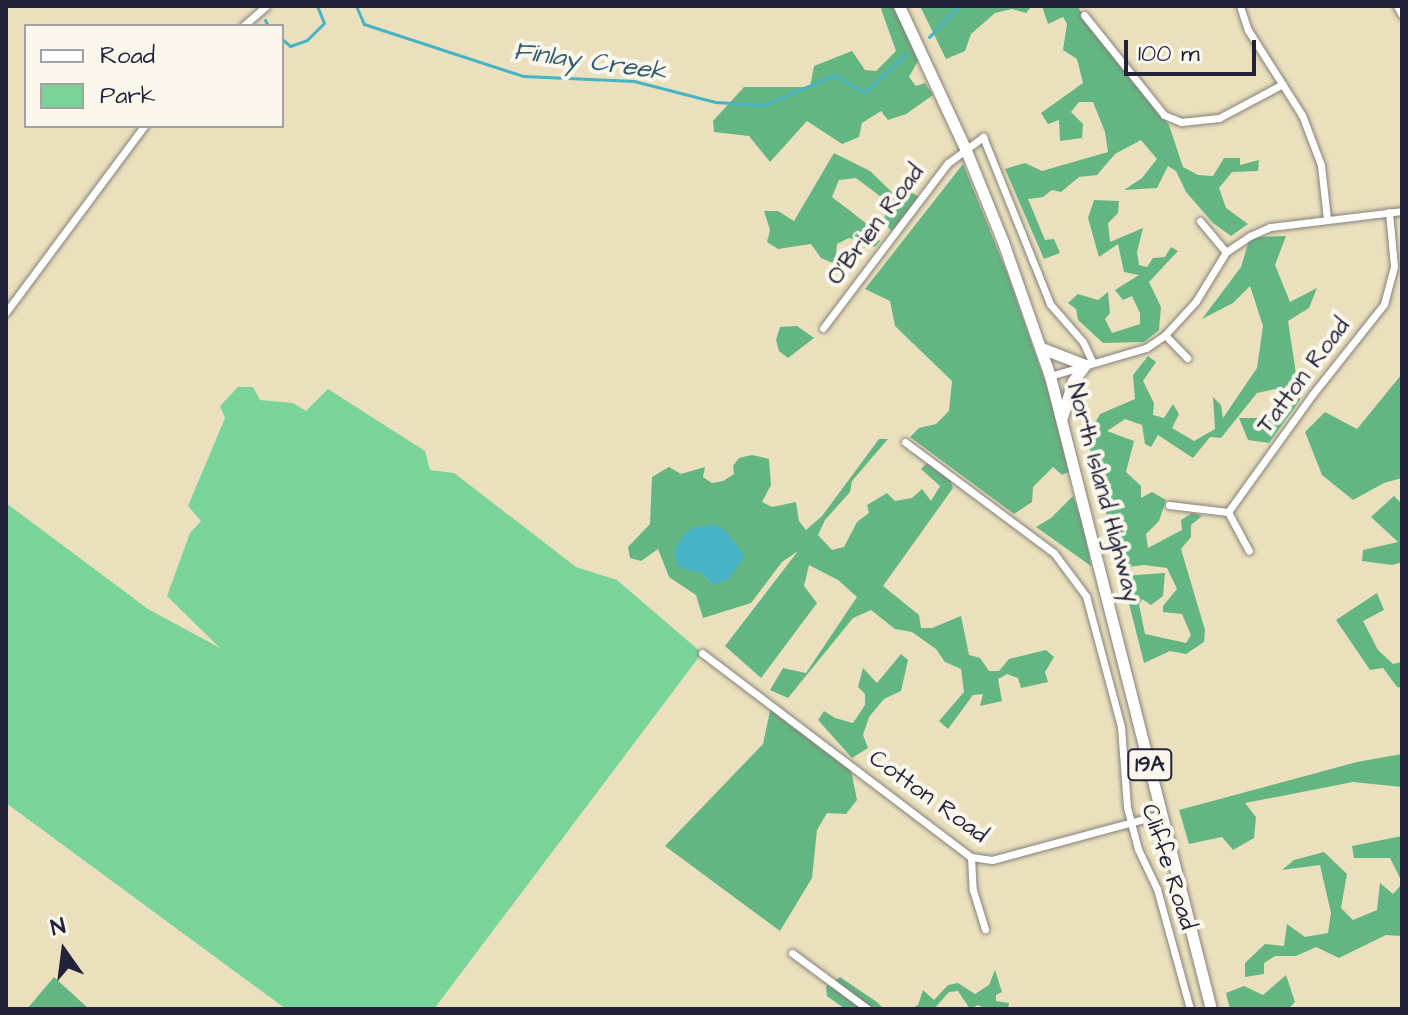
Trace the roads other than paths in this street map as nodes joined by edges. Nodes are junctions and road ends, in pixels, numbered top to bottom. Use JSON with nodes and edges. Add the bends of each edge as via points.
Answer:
{"nodes":[{"id":1,"x":266,"y":6,"type":"edge"},
{"id":2,"x":899,"y":6,"type":"edge"},
{"id":3,"x":1240,"y":6,"type":"edge"},
{"id":4,"x":1397,"y":6,"type":"edge"},
{"id":5,"x":1084,"y":15,"type":"dead end"},
{"id":6,"x":1402,"y":15,"type":"edge"},
{"id":7,"x":245,"y":24,"type":"edge"},
{"id":8,"x":1283,"y":84,"type":"junction"},
{"id":9,"x":143,"y":128,"type":"edge"},
{"id":10,"x":965,"y":148,"type":"junction"},
{"id":11,"x":1402,"y":211,"type":"edge"},
{"id":12,"x":1389,"y":212,"type":"junction"},
{"id":13,"x":1327,"y":219,"type":"junction"},
{"id":14,"x":1200,"y":221,"type":"dead end"},
{"id":15,"x":1226,"y":252,"type":"junction"},
{"id":16,"x":6,"y":312,"type":"edge"},
{"id":17,"x":823,"y":328,"type":"dead end"},
{"id":18,"x":1165,"y":335,"type":"junction"},
{"id":19,"x":1041,"y":348,"type":"junction"},
{"id":20,"x":1187,"y":358,"type":"dead end"},
{"id":21,"x":1089,"y":364,"type":"junction"},
{"id":22,"x":1050,"y":376,"type":"junction"},
{"id":23,"x":1062,"y":416,"type":"junction"},
{"id":24,"x":905,"y":442,"type":"dead end"},
{"id":25,"x":1169,"y":505,"type":"dead end"},
{"id":26,"x":1228,"y":512,"type":"junction"},
{"id":27,"x":1249,"y":551,"type":"dead end"},
{"id":28,"x":702,"y":653,"type":"dead end"},
{"id":29,"x":1162,"y":814,"type":"junction"},
{"id":30,"x":1131,"y":822,"type":"junction"},
{"id":31,"x":971,"y":857,"type":"junction"},
{"id":32,"x":985,"y":929,"type":"dead end"},
{"id":33,"x":792,"y":953,"type":"dead end"},
{"id":34,"x":868,"y":1009,"type":"edge"},
{"id":35,"x":1190,"y":1009,"type":"edge"},
{"id":36,"x":1211,"y":1009,"type":"edge"}],
"edges":[{"from":1,"to":7,"type":"street"},
{"from":2,"to":10,"type":"main road","name":"North Island Highway","number":"19A"},
{"from":3,"to":8,"type":"street","via":[[1248,30]]},
{"from":4,"to":6,"type":"street"},
{"from":5,"to":8,"type":"street","via":[[1164,115],[1181,122],[1219,118]]},
{"from":8,"to":13,"type":"street","via":[[1302,115],[1321,165]]},
{"from":9,"to":16,"type":"street"},
{"from":10,"to":17,"type":"street","name":"O'Brien Road","via":[[948,163]]},
{"from":10,"to":19,"type":"main road","name":"North Island Highway","number":"19A"},
{"from":10,"to":21,"type":"street","via":[[983,137],[1050,304],[1083,342]]},
{"from":11,"to":12,"type":"street"},
{"from":12,"to":13,"type":"street"},
{"from":12,"to":26,"type":"street","name":"Tatton Road","via":[[1394,266],[1384,304]]},
{"from":13,"to":15,"type":"street","via":[[1270,227]]},
{"from":14,"to":15,"type":"street"},
{"from":15,"to":18,"type":"street","via":[[1196,301]]},
{"from":18,"to":20,"type":"street"},
{"from":18,"to":21,"type":"street","via":[[1146,348]]},
{"from":19,"to":21,"type":"main road"},
{"from":19,"to":22,"type":"main road","name":"North Island Highway","number":"19A"},
{"from":21,"to":22,"type":"street"},
{"from":21,"to":23,"type":"main road","via":[[1073,381]]},
{"from":22,"to":23,"type":"main road","name":"North Island Highway","number":"19A"},
{"from":23,"to":29,"type":"main road","name":"North Island Highway","number":"19A"},
{"from":24,"to":30,"type":"street","name":"Cliffe Road","via":[[1054,553],[1086,596],[1121,727],[1122,777]]},
{"from":25,"to":26,"type":"street"},
{"from":26,"to":27,"type":"street"},
{"from":28,"to":31,"type":"street","name":"Cotton Road"},
{"from":29,"to":30,"type":"street","name":"Cotton Road"},
{"from":29,"to":36,"type":"main road","name":"North Island Highway","number":"19A"},
{"from":30,"to":31,"type":"street","name":"Cotton Road","via":[[992,860]]},
{"from":30,"to":35,"type":"street","name":"Cliffe Road","via":[[1157,889]]},
{"from":31,"to":32,"type":"street","via":[[973,890]]},
{"from":33,"to":34,"type":"street"}]}
